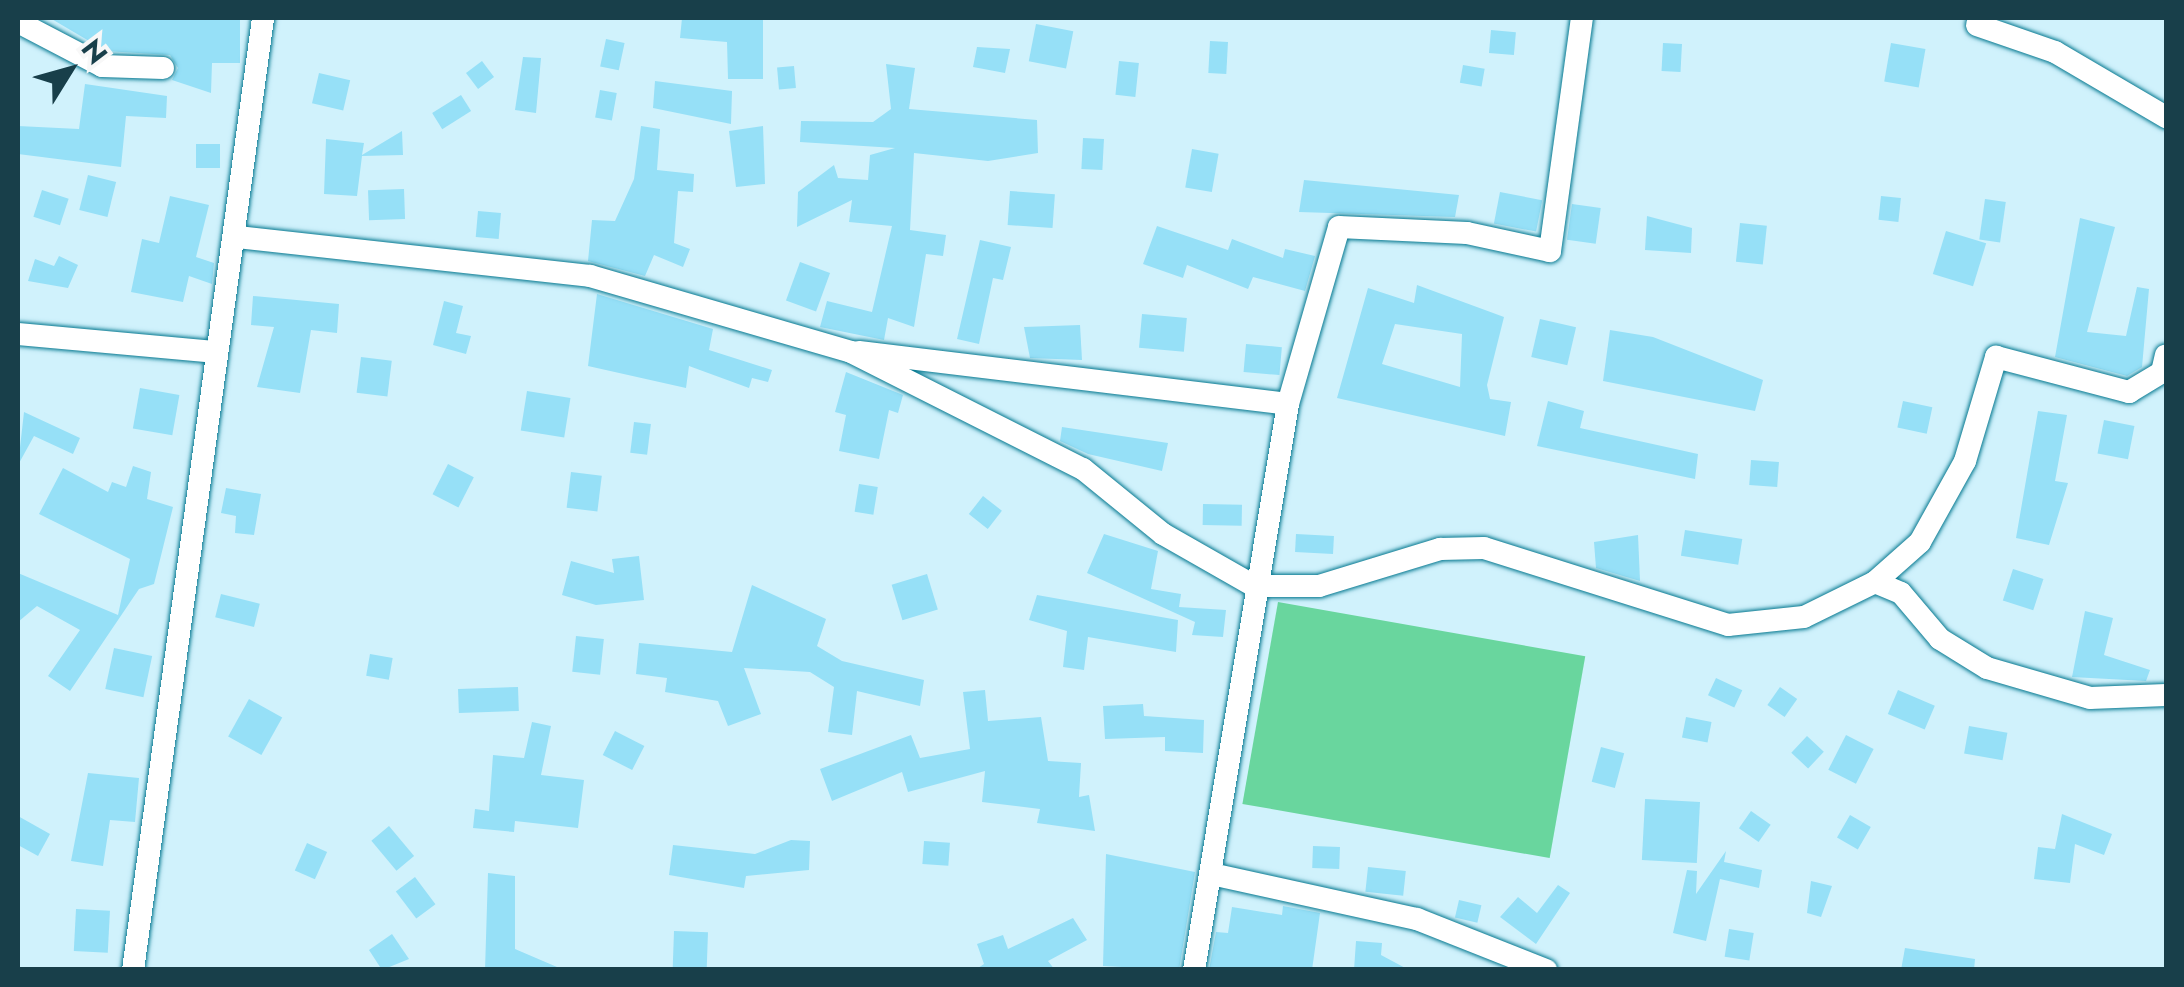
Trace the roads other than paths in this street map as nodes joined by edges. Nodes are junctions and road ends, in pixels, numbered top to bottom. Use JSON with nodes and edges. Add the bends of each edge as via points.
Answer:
{"nodes":[{"id":1,"x":263,"y":18,"type":"edge"},
{"id":2,"x":1582,"y":18,"type":"edge"},
{"id":3,"x":18,"y":22,"type":"edge"},
{"id":4,"x":1976,"y":24,"type":"dead end"},
{"id":5,"x":162,"y":68,"type":"dead end"},
{"id":6,"x":2166,"y":117,"type":"edge"},
{"id":7,"x":237,"y":237,"type":"junction"},
{"id":8,"x":18,"y":334,"type":"edge"},
{"id":9,"x":214,"y":352,"type":"junction"},
{"id":10,"x":851,"y":352,"type":"junction"},
{"id":11,"x":2166,"y":354,"type":"edge"},
{"id":12,"x":1288,"y":404,"type":"junction"},
{"id":13,"x":1875,"y":582,"type":"junction"},
{"id":14,"x":1254,"y":586,"type":"junction"},
{"id":15,"x":2166,"y":695,"type":"edge"},
{"id":16,"x":1212,"y":874,"type":"junction"},
{"id":17,"x":133,"y":970,"type":"edge"},
{"id":18,"x":1194,"y":970,"type":"edge"},
{"id":19,"x":1546,"y":970,"type":"edge"}],
"edges":[{"from":1,"to":7,"type":"street"},
{"from":2,"to":12,"type":"street","via":[[1550,251],[1467,233],[1339,227]]},
{"from":3,"to":5,"type":"street","via":[[102,66]]},
{"from":4,"to":6,"type":"street","via":[[2056,52]]},
{"from":7,"to":9,"type":"street"},
{"from":7,"to":10,"type":"street","via":[[590,276]]},
{"from":8,"to":9,"type":"street"},
{"from":9,"to":17,"type":"street"},
{"from":10,"to":12,"type":"street","via":[[1133,378]]},
{"from":10,"to":14,"type":"street","via":[[1083,469],[1163,534]]},
{"from":11,"to":13,"type":"street","via":[[2162,372],[2129,392],[1996,357],[1946,506]]},
{"from":12,"to":14,"type":"street"},
{"from":13,"to":14,"type":"street","via":[[1804,617],[1750,626],[1662,609],[1484,548],[1418,554],[1319,586]]},
{"from":13,"to":15,"type":"street","via":[[1988,668],[2090,698]]},
{"from":14,"to":16,"type":"street"},
{"from":16,"to":18,"type":"street"},
{"from":16,"to":19,"type":"street","via":[[1417,918]]}]}
